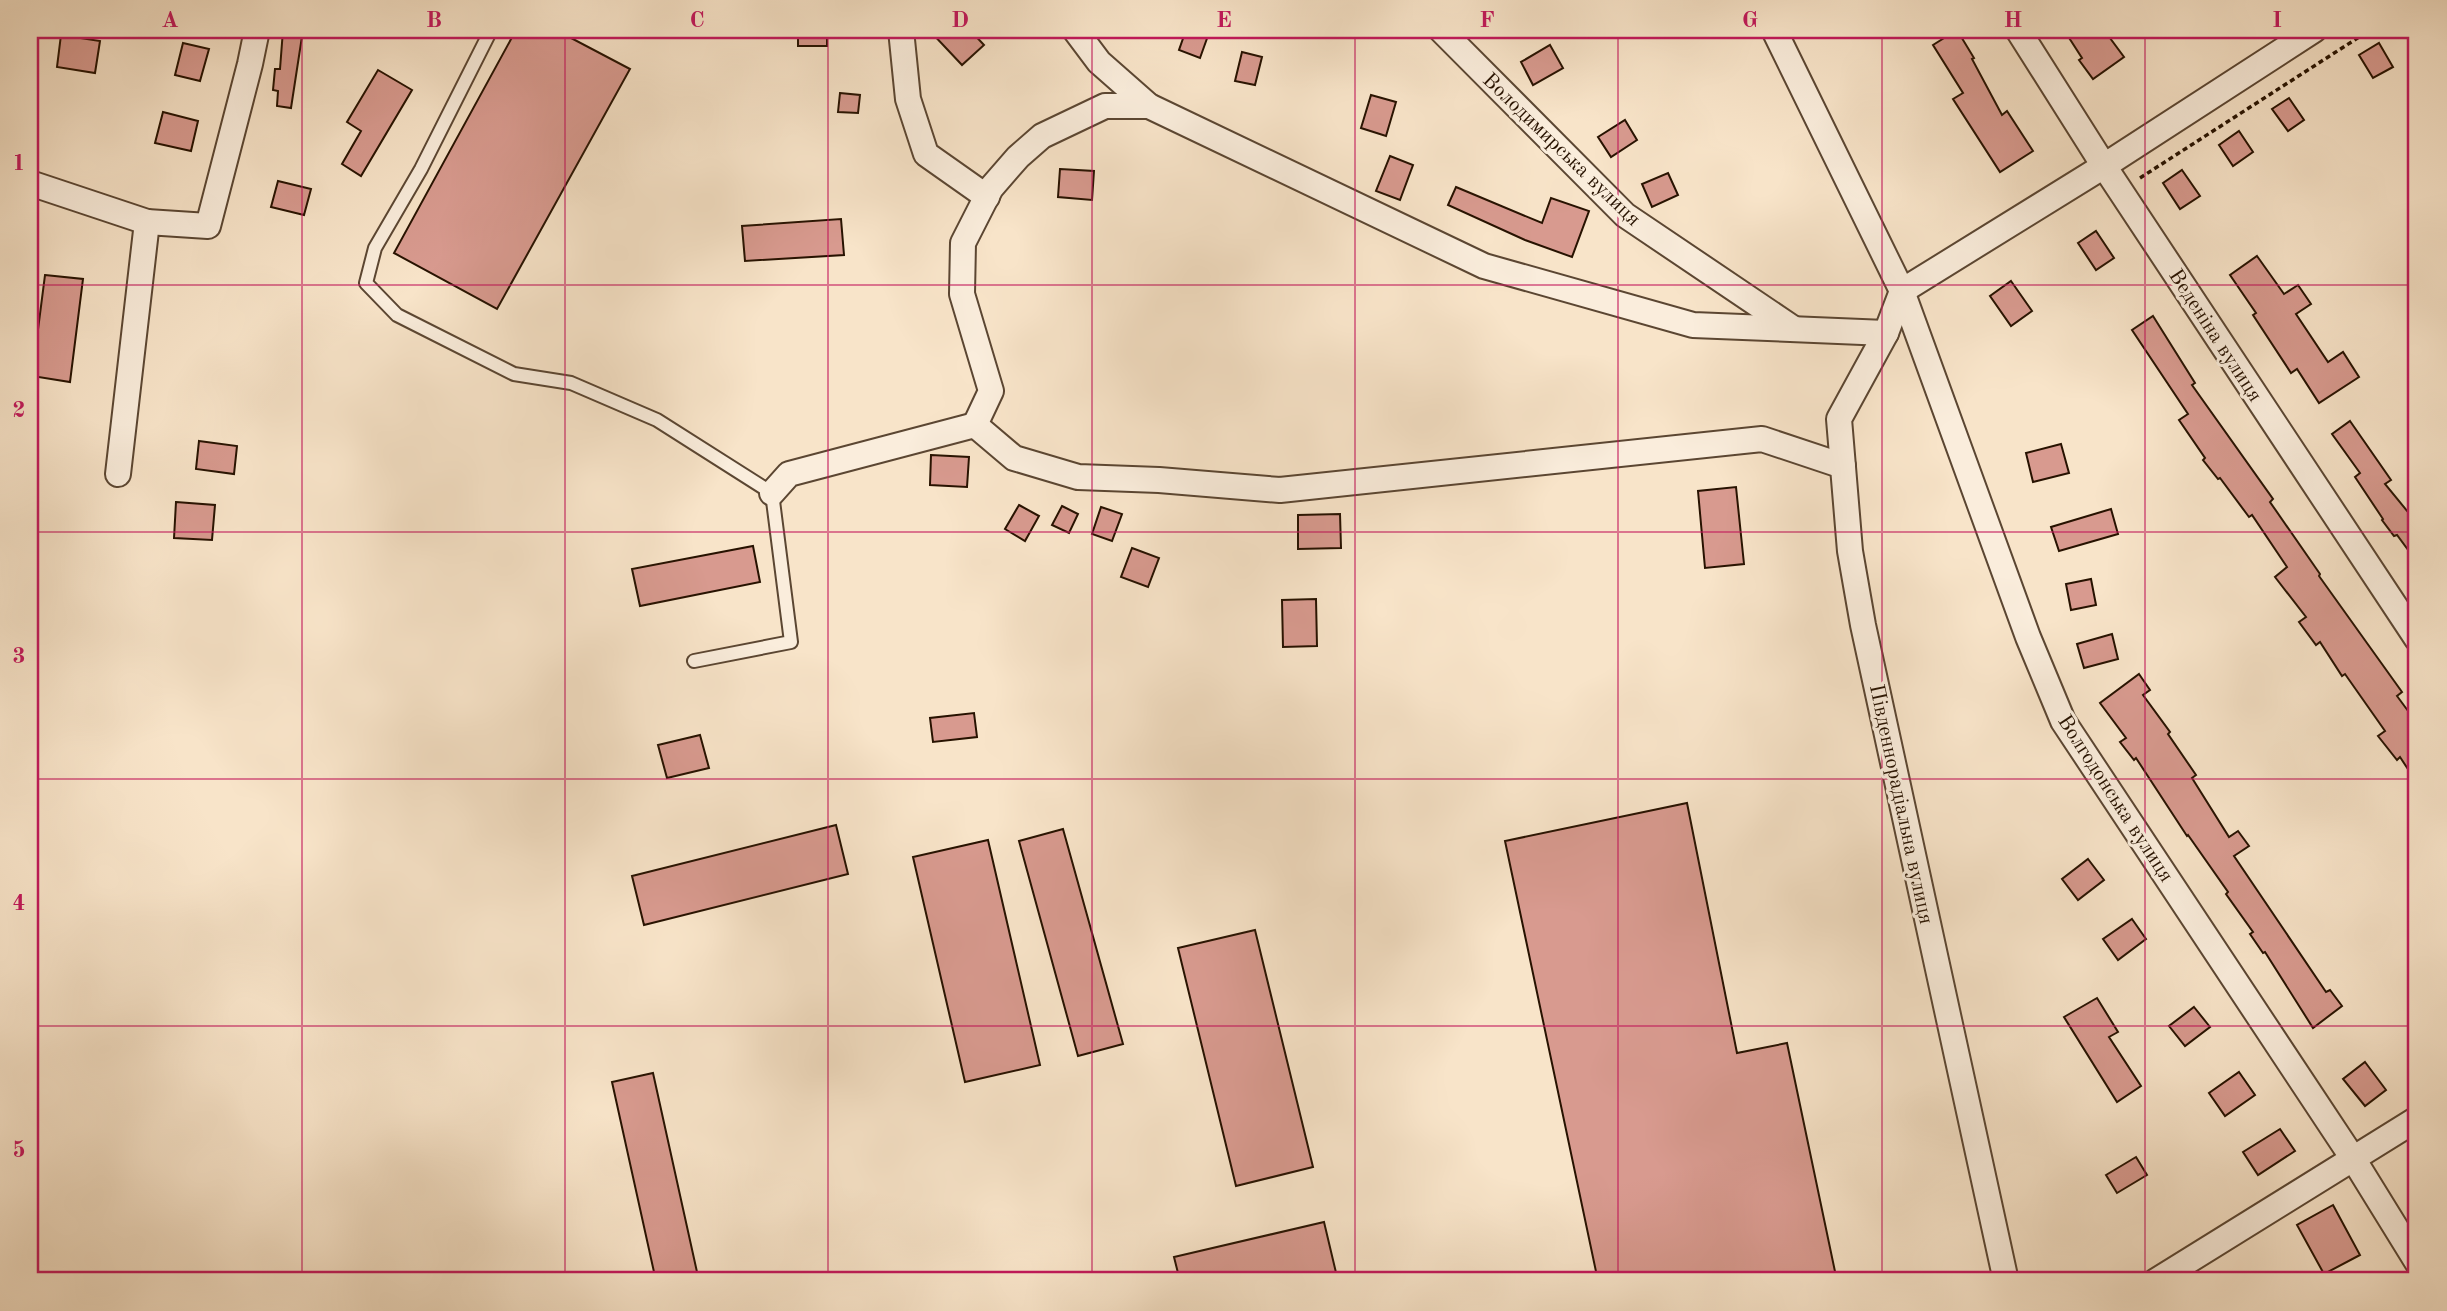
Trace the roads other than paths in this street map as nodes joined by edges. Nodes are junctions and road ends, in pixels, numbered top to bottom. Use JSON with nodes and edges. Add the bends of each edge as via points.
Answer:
{"nodes":[{"id":1,"x":257,"y":30,"type":"edge"},
{"id":2,"x":491,"y":30,"type":"edge"},
{"id":3,"x":901,"y":30,"type":"edge"},
{"id":4,"x":1075,"y":30,"type":"edge"},
{"id":5,"x":1441,"y":30,"type":"edge"},
{"id":6,"x":1774,"y":30,"type":"edge"},
{"id":7,"x":2018,"y":30,"type":"edge"},
{"id":8,"x":2314,"y":30,"type":"edge"},
{"id":9,"x":1149,"y":106,"type":"junction"},
{"id":10,"x":2104,"y":166,"type":"junction"},
{"id":11,"x":30,"y":183,"type":"edge"},
{"id":12,"x":987,"y":197,"type":"junction"},
{"id":13,"x":147,"y":222,"type":"junction"},
{"id":14,"x":1902,"y":291,"type":"junction"},
{"id":15,"x":1795,"y":329,"type":"junction"},
{"id":16,"x":1886,"y":333,"type":"junction"},
{"id":17,"x":975,"y":425,"type":"junction"},
{"id":18,"x":1843,"y":466,"type":"junction"},
{"id":19,"x":118,"y":474,"type":"dead end"},
{"id":20,"x":772,"y":493,"type":"junction"},
{"id":21,"x":2417,"y":639,"type":"edge"},
{"id":22,"x":694,"y":661,"type":"dead end"},
{"id":23,"x":2417,"y":1119,"type":"edge"},
{"id":24,"x":2354,"y":1160,"type":"junction"},
{"id":25,"x":2417,"y":1262,"type":"edge"},
{"id":26,"x":2006,"y":1281,"type":"edge"},
{"id":27,"x":2156,"y":1281,"type":"edge"}],
"edges":[{"from":1,"to":13,"type":"street","via":[[208,226]]},
{"from":2,"to":20,"type":"lane","via":[[375,248],[366,283],[397,315],[514,374],[571,383],[657,421]]},
{"from":3,"to":12,"type":"street","via":[[908,99],[926,154]]},
{"from":4,"to":9,"type":"street","via":[[1099,62]]},
{"from":5,"to":15,"type":"street","name":"Володимирська вулиця","via":[[1625,215]]},
{"from":6,"to":14,"type":"street"},
{"from":7,"to":10,"type":"street","name":"Веденіна вулиця"},
{"from":8,"to":10,"type":"street"},
{"from":9,"to":12,"type":"street","via":[[1105,106],[1042,136],[1018,157]]},
{"from":9,"to":15,"type":"street","via":[[1484,266],[1693,325]]},
{"from":10,"to":14,"type":"street"},
{"from":10,"to":21,"type":"street","name":"Веденіна вулиця"},
{"from":11,"to":13,"type":"street"},
{"from":12,"to":17,"type":"street","via":[[963,243],[962,293],[990,391]]},
{"from":13,"to":19,"type":"street"},
{"from":14,"to":16,"type":"street","name":"Південнорадіальна вулиця"},
{"from":14,"to":24,"type":"street","name":"Волгодонська вулиця","via":[[2063,721]]},
{"from":15,"to":16,"type":"street"},
{"from":16,"to":18,"type":"street","name":"Південнорадіальна вулиця","via":[[1839,419]]},
{"from":17,"to":18,"type":"street","via":[[1014,458],[1078,477],[1280,490],[1762,439]]},
{"from":17,"to":20,"type":"street","via":[[789,474]]},
{"from":18,"to":26,"type":"street","name":"Південнорадіальна вулиця","via":[[1850,551],[1863,625]]},
{"from":20,"to":22,"type":"lane","via":[[791,642]]},
{"from":23,"to":24,"type":"street"},
{"from":24,"to":25,"type":"street","name":"Волгодонська вулиця"},
{"from":24,"to":27,"type":"street"}]}
